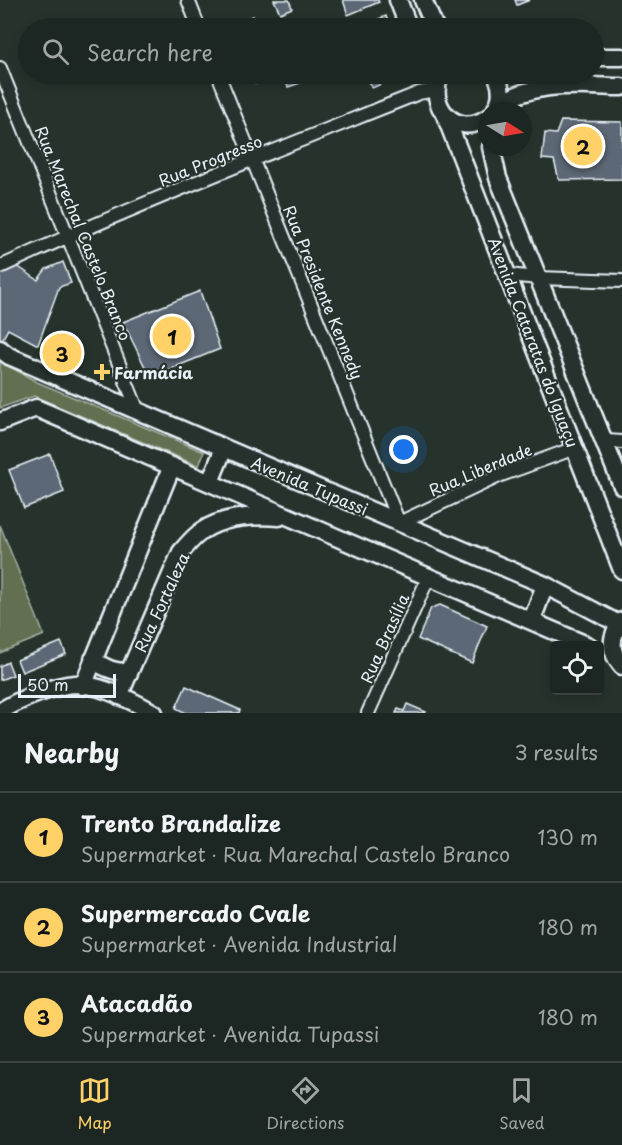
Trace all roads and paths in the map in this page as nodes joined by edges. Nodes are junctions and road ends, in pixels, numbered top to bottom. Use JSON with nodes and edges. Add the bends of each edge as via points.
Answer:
{"nodes":[{"id":1,"x":188,"y":0,"type":"edge"},
{"id":2,"x":398,"y":0,"type":"edge"},
{"id":3,"x":423,"y":0,"type":"edge"},
{"id":4,"x":196,"y":18,"type":"edge"},
{"id":5,"x":405,"y":18,"type":"edge"},
{"id":6,"x":431,"y":18,"type":"edge"},
{"id":7,"x":604,"y":57,"type":"edge"},
{"id":8,"x":622,"y":57,"type":"edge"},
{"id":9,"x":0,"y":68,"type":"edge"},
{"id":10,"x":222,"y":84,"type":"edge"},
{"id":11,"x":430,"y":84,"type":"edge"},
{"id":12,"x":436,"y":84,"type":"edge"},
{"id":13,"x":500,"y":84,"type":"edge"},
{"id":14,"x":562,"y":84,"type":"edge"},
{"id":15,"x":604,"y":84,"type":"edge"},
{"id":16,"x":622,"y":87,"type":"edge"},
{"id":17,"x":498,"y":102,"type":"edge"},
{"id":18,"x":503,"y":102,"type":"edge"},
{"id":19,"x":445,"y":115,"type":"junction"},
{"id":20,"x":478,"y":122,"type":"edge"},
{"id":21,"x":493,"y":156,"type":"edge"},
{"id":22,"x":252,"y":160,"type":"junction"},
{"id":23,"x":509,"y":205,"type":"junction"},
{"id":24,"x":483,"y":214,"type":"junction"},
{"id":25,"x":68,"y":236,"type":"junction"},
{"id":26,"x":0,"y":267,"type":"edge"},
{"id":27,"x":507,"y":275,"type":"junction"},
{"id":28,"x":539,"y":278,"type":"junction"},
{"id":29,"x":622,"y":281,"type":"edge"},
{"id":30,"x":0,"y":349,"type":"edge"},
{"id":31,"x":138,"y":411,"type":"junction"},
{"id":32,"x":0,"y":422,"type":"edge"},
{"id":33,"x":614,"y":442,"type":"edge"},
{"id":34,"x":224,"y":448,"type":"junction"},
{"id":35,"x":575,"y":448,"type":"junction"},
{"id":36,"x":172,"y":466,"type":"junction"},
{"id":37,"x":210,"y":482,"type":"junction"},
{"id":38,"x":622,"y":486,"type":"edge"},
{"id":39,"x":292,"y":517,"type":"junction"},
{"id":40,"x":622,"y":521,"type":"edge"},
{"id":41,"x":399,"y":523,"type":"junction"},
{"id":42,"x":606,"y":528,"type":"junction"},
{"id":43,"x":622,"y":570,"type":"edge"},
{"id":44,"x":429,"y":576,"type":"junction"},
{"id":45,"x":545,"y":585,"type":"junction"},
{"id":46,"x":532,"y":620,"type":"junction"},
{"id":47,"x":620,"y":622,"type":"edge"},
{"id":48,"x":580,"y":641,"type":"edge"},
{"id":49,"x":604,"y":653,"type":"edge"},
{"id":50,"x":93,"y":659,"type":"junction"},
{"id":51,"x":619,"y":662,"type":"edge"},
{"id":52,"x":129,"y":672,"type":"junction"},
{"id":53,"x":83,"y":686,"type":"junction"},
{"id":54,"x":119,"y":696,"type":"junction"},
{"id":55,"x":0,"y":712,"type":"edge"},
{"id":56,"x":154,"y":713,"type":"edge"},
{"id":57,"x":368,"y":713,"type":"edge"}],
"edges":[{"from":1,"to":4,"type":"street"},
{"from":2,"to":5,"type":"street"},
{"from":3,"to":6,"type":"street"},
{"from":7,"to":8,"type":"street"},
{"from":9,"to":25,"type":"street","name":"Rua Marechal Castelo Branco"},
{"from":10,"to":22,"type":"street","name":"Rua Presidente Kennedy"},
{"from":11,"to":22,"type":"street","name":"Rua Progresso","via":[[419,93]]},
{"from":12,"to":19,"type":"street","name":"Avenida Cataratas do Iguaçu","via":[[439,107]]},
{"from":13,"to":17,"type":"street"},
{"from":14,"to":18,"type":"street","via":[[530,89]]},
{"from":15,"to":16,"type":"street"},
{"from":19,"to":20,"type":"street","via":[[463,124]]},
{"from":19,"to":24,"type":"street","name":"Avenida Cataratas do Iguaçu"},
{"from":21,"to":23,"type":"street","name":"Avenida Cataratas do Iguaçu"},
{"from":22,"to":25,"type":"street","name":"Rua Progresso"},
{"from":22,"to":41,"type":"street","name":"Rua Presidente Kennedy"},
{"from":23,"to":24,"type":"street"},
{"from":23,"to":28,"type":"street","name":"Avenida Cataratas do Iguaçu"},
{"from":24,"to":27,"type":"street","name":"Avenida Cataratas do Iguaçu"},
{"from":25,"to":26,"type":"street","name":"Rua Progresso"},
{"from":25,"to":31,"type":"street","name":"Rua Marechal Castelo Branco"},
{"from":27,"to":28,"type":"street"},
{"from":27,"to":35,"type":"street","name":"Avenida Cataratas do Iguaçu"},
{"from":28,"to":29,"type":"street"},
{"from":28,"to":33,"type":"street","name":"Avenida Cataratas do Iguaçu"},
{"from":30,"to":31,"type":"street","name":"Avenida Tupassi"},
{"from":31,"to":34,"type":"street","name":"Avenida Tupassi"},
{"from":32,"to":36,"type":"street","via":[[36,408]]},
{"from":33,"to":38,"type":"street","name":"Avenida Cataratas do Iguaçu"},
{"from":34,"to":37,"type":"street"},
{"from":34,"to":41,"type":"street","name":"Avenida Tupassi"},
{"from":35,"to":41,"type":"street","name":"Rua Liberdade","via":[[501,475]]},
{"from":35,"to":42,"type":"street","name":"Avenida Cataratas do Iguaçu"},
{"from":36,"to":37,"type":"street"},
{"from":36,"to":50,"type":"street"},
{"from":37,"to":39,"type":"street"},
{"from":39,"to":44,"type":"street"},
{"from":39,"to":52,"type":"street","name":"Rua Fortaleza","via":[[226,520],[199,533],[181,552]]},
{"from":40,"to":42,"type":"street"},
{"from":41,"to":45,"type":"street","name":"Avenida Tupassi"},
{"from":42,"to":43,"type":"street","name":"Avenida Cataratas do Iguaçu"},
{"from":44,"to":46,"type":"street"},
{"from":44,"to":57,"type":"street","name":"Rua Brasília"},
{"from":45,"to":46,"type":"street"},
{"from":45,"to":47,"type":"street","name":"Avenida Tupassi"},
{"from":46,"to":48,"type":"street"},
{"from":47,"to":51,"type":"street","via":[[612,641]]},
{"from":49,"to":51,"type":"street"},
{"from":50,"to":52,"type":"street","via":[[111,670]]},
{"from":50,"to":53,"type":"street"},
{"from":52,"to":54,"type":"street","name":"Rua Fortaleza"},
{"from":53,"to":54,"type":"street"},
{"from":53,"to":55,"type":"street","via":[[75,684],[42,692]]},
{"from":54,"to":56,"type":"street"}]}
